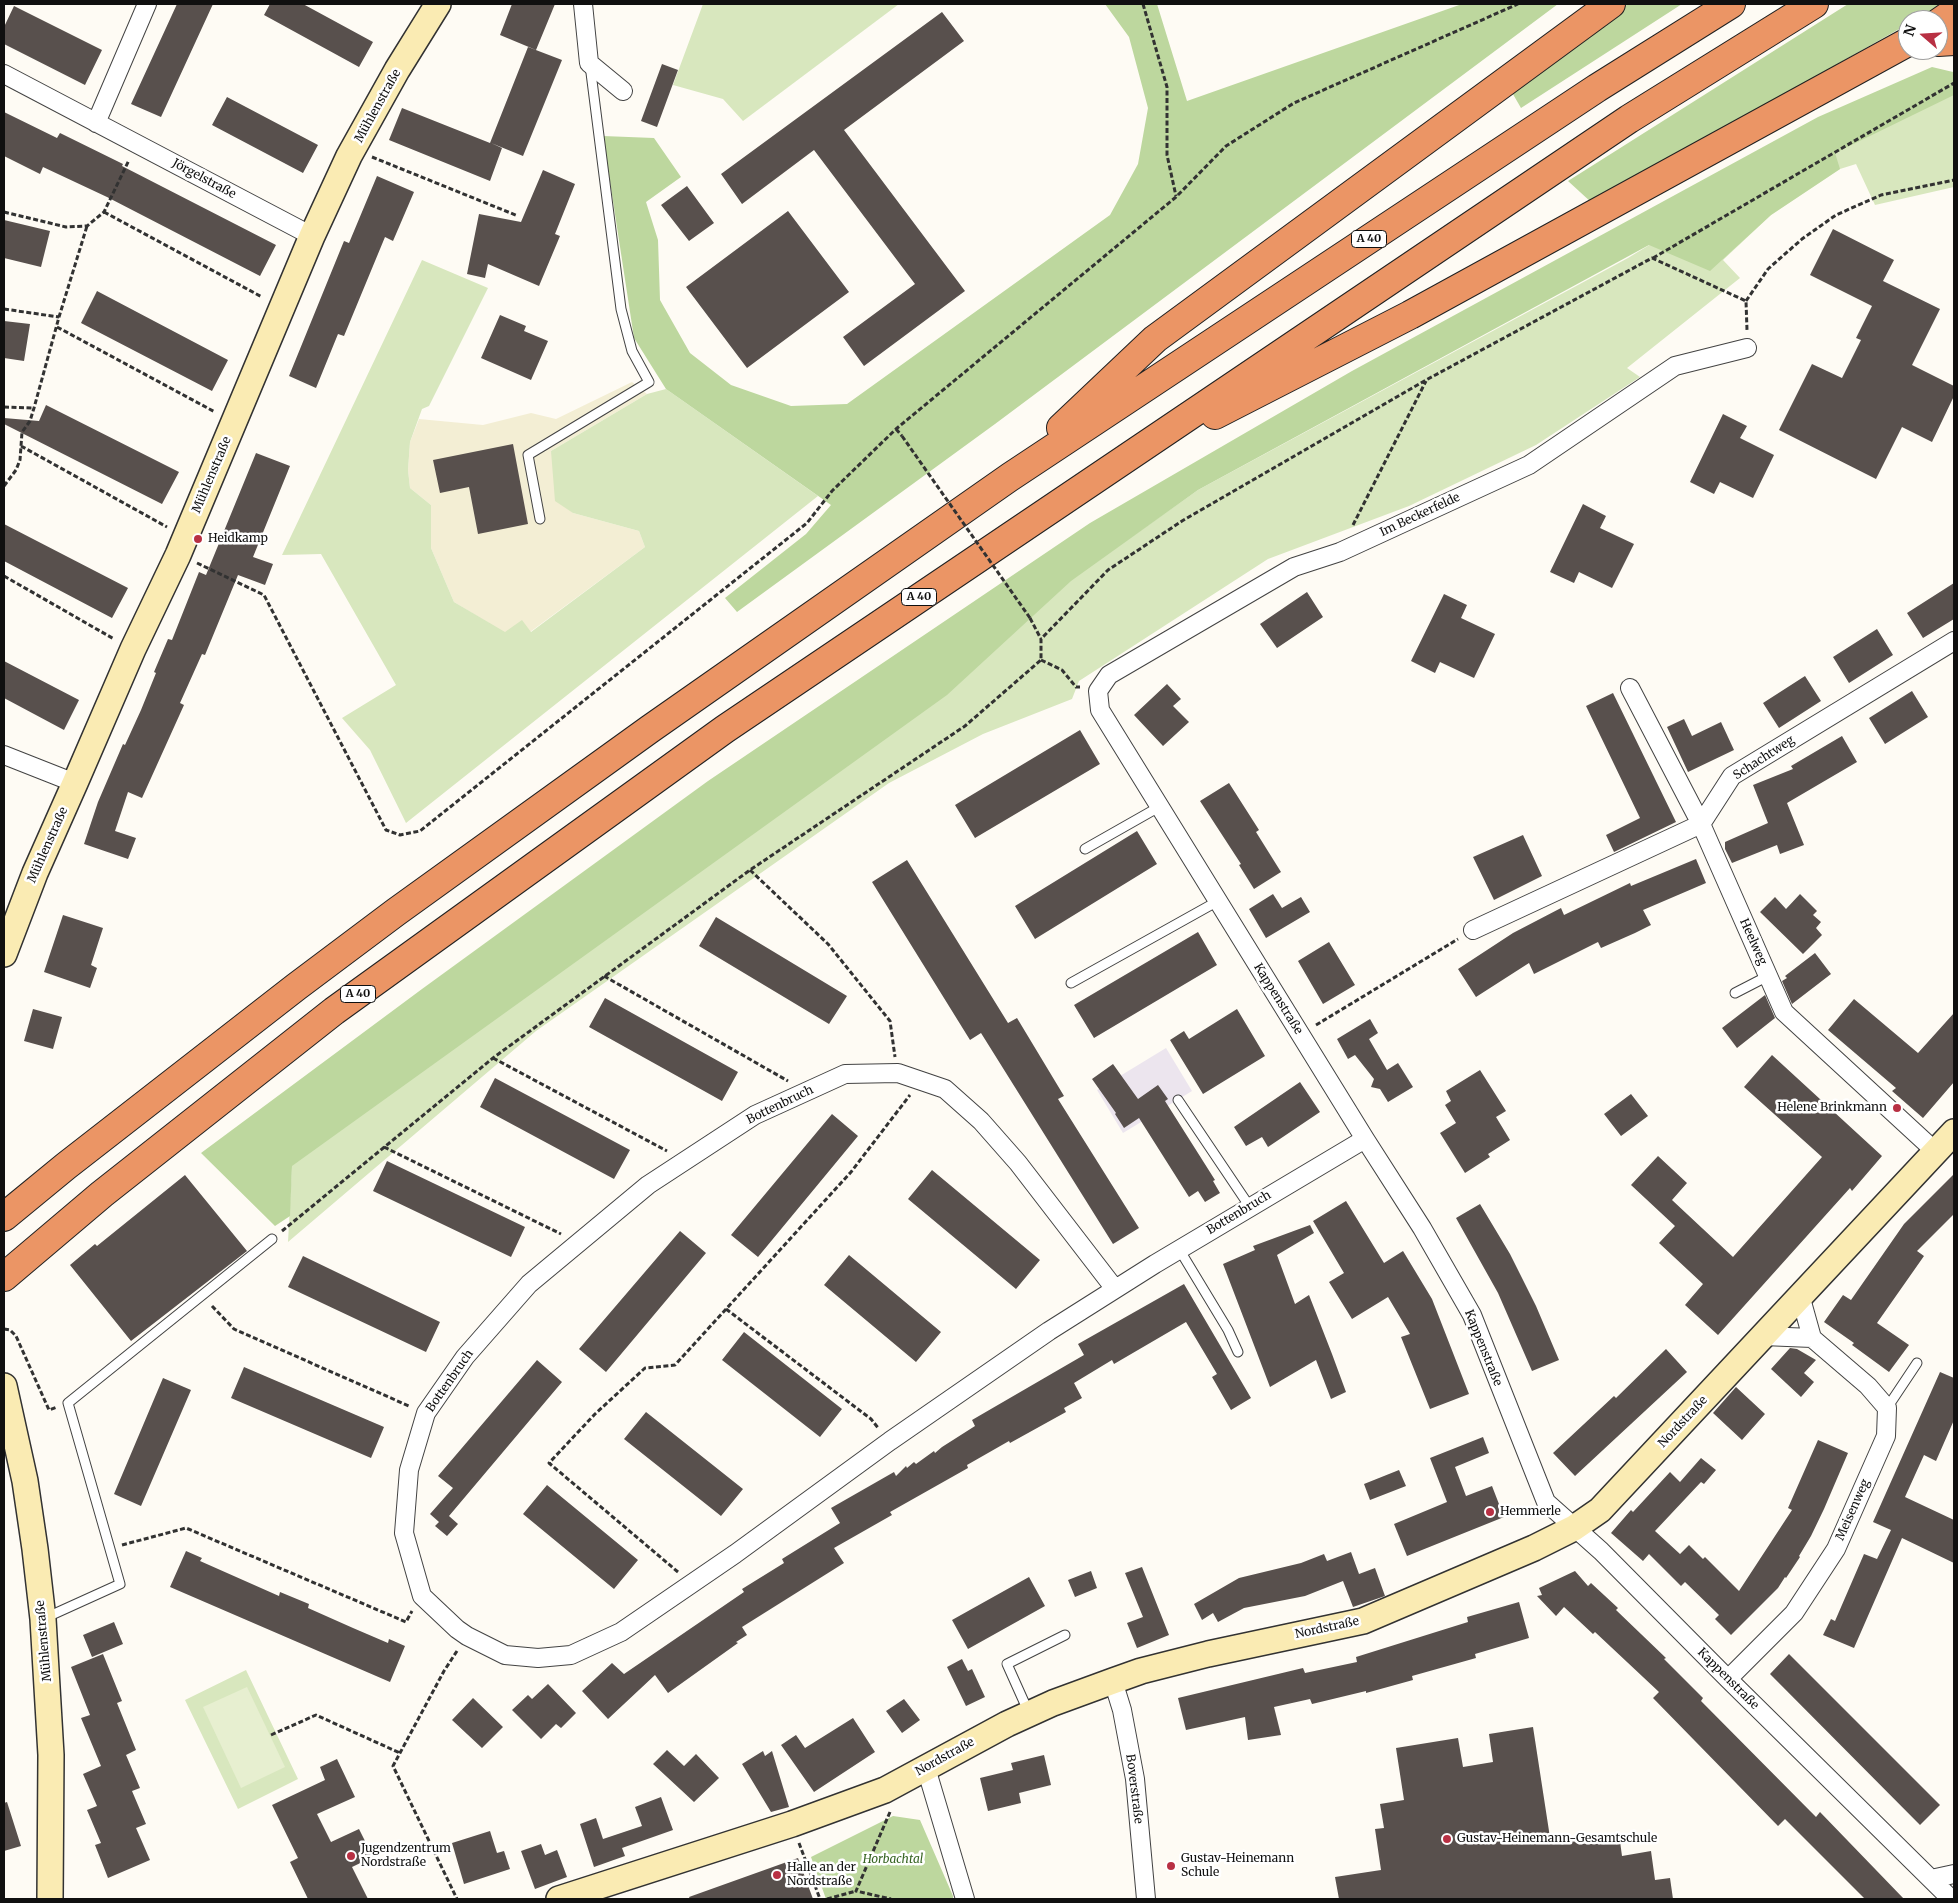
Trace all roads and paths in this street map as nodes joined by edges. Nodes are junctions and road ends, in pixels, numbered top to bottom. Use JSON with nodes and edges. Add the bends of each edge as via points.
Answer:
{"nodes":[{"id":1,"x":147,"y":4,"type":"edge"},
{"id":2,"x":438,"y":4,"type":"edge"},
{"id":3,"x":583,"y":4,"type":"edge"},
{"id":4,"x":1143,"y":4,"type":"edge"},
{"id":5,"x":1518,"y":4,"type":"edge"},
{"id":6,"x":1610,"y":4,"type":"edge"},
{"id":7,"x":1731,"y":4,"type":"edge"},
{"id":8,"x":1814,"y":4,"type":"edge"},
{"id":9,"x":1898,"y":49,"type":"edge"},
{"id":10,"x":589,"y":63,"type":"junction"},
{"id":11,"x":4,"y":74,"type":"edge"},
{"id":12,"x":1954,"y":83,"type":"edge"},
{"id":13,"x":623,"y":91,"type":"dead end"},
{"id":14,"x":96,"y":122,"type":"junction"},
{"id":15,"x":137,"y":144,"type":"junction"},
{"id":16,"x":353,"y":149,"type":"junction"},
{"id":17,"x":1954,"y":180,"type":"edge"},
{"id":18,"x":1176,"y":197,"type":"junction"},
{"id":19,"x":4,"y":212,"type":"edge"},
{"id":20,"x":104,"y":212,"type":"junction"},
{"id":21,"x":518,"y":216,"type":"dead end"},
{"id":22,"x":87,"y":226,"type":"junction"},
{"id":23,"x":312,"y":236,"type":"junction"},
{"id":24,"x":1652,"y":258,"type":"junction"},
{"id":25,"x":1746,"y":301,"type":"junction"},
{"id":26,"x":282,"y":308,"type":"junction"},
{"id":27,"x":4,"y":309,"type":"edge"},
{"id":28,"x":59,"y":317,"type":"junction"},
{"id":29,"x":57,"y":327,"type":"junction"},
{"id":30,"x":1747,"y":348,"type":"joint"},
{"id":31,"x":1426,"y":380,"type":"junction"},
{"id":32,"x":193,"y":401,"type":"dead end"},
{"id":33,"x":4,"y":407,"type":"edge"},
{"id":34,"x":34,"y":408,"type":"junction"},
{"id":35,"x":896,"y":429,"type":"junction"},
{"id":36,"x":21,"y":446,"type":"junction"},
{"id":37,"x":1113,"y":466,"type":"junction"},
{"id":38,"x":1010,"y":477,"type":"junction"},
{"id":39,"x":4,"y":486,"type":"edge"},
{"id":40,"x":540,"y":519,"type":"dead end"},
{"id":41,"x":182,"y":546,"type":"junction"},
{"id":42,"x":1340,"y":552,"type":"junction"},
{"id":43,"x":4,"y":576,"type":"edge"},
{"id":44,"x":1041,"y":639,"type":"junction"},
{"id":45,"x":1954,"y":641,"type":"edge"},
{"id":46,"x":133,"y":649,"type":"junction"},
{"id":47,"x":1041,"y":660,"type":"junction"},
{"id":48,"x":1630,"y":688,"type":"dead end"},
{"id":49,"x":1098,"y":691,"type":"junction"},
{"id":50,"x":4,"y":755,"type":"edge"},
{"id":51,"x":76,"y":784,"type":"junction"},
{"id":52,"x":1159,"y":807,"type":"junction"},
{"id":53,"x":1701,"y":824,"type":"junction"},
{"id":54,"x":1085,"y":849,"type":"dead end"},
{"id":55,"x":750,"y":870,"type":"junction"},
{"id":56,"x":1218,"y":901,"type":"junction"},
{"id":57,"x":1473,"y":930,"type":"joint"},
{"id":58,"x":4,"y":954,"type":"edge"},
{"id":59,"x":604,"y":976,"type":"junction"},
{"id":60,"x":1768,"y":976,"type":"junction"},
{"id":61,"x":1070,"y":983,"type":"dead end"},
{"id":62,"x":1735,"y":994,"type":"dead end"},
{"id":63,"x":1300,"y":1034,"type":"junction"},
{"id":64,"x":493,"y":1058,"type":"junction"},
{"id":65,"x":898,"y":1073,"type":"junction"},
{"id":66,"x":921,"y":1081,"type":"junction"},
{"id":67,"x":806,"y":1091,"type":"junction"},
{"id":68,"x":1178,"y":1100,"type":"dead end"},
{"id":69,"x":1954,"y":1132,"type":"edge"},
{"id":70,"x":1364,"y":1139,"type":"junction"},
{"id":71,"x":384,"y":1147,"type":"junction"},
{"id":72,"x":1936,"y":1152,"type":"junction"},
{"id":73,"x":685,"y":1161,"type":"junction"},
{"id":74,"x":1250,"y":1207,"type":"junction"},
{"id":75,"x":4,"y":1217,"type":"edge"},
{"id":76,"x":272,"y":1239,"type":"joint"},
{"id":77,"x":579,"y":1243,"type":"junction"},
{"id":78,"x":1179,"y":1249,"type":"junction"},
{"id":79,"x":4,"y":1277,"type":"edge"},
{"id":80,"x":1114,"y":1289,"type":"junction"},
{"id":81,"x":202,"y":1296,"type":"junction"},
{"id":82,"x":1800,"y":1296,"type":"junction"},
{"id":83,"x":726,"y":1309,"type":"junction"},
{"id":84,"x":4,"y":1329,"type":"edge"},
{"id":85,"x":1763,"y":1336,"type":"junction"},
{"id":86,"x":1812,"y":1338,"type":"junction"},
{"id":87,"x":1238,"y":1352,"type":"dead end"},
{"id":88,"x":1917,"y":1363,"type":"dead end"},
{"id":89,"x":4,"y":1386,"type":"edge"},
{"id":90,"x":68,"y":1403,"type":"junction"},
{"id":91,"x":1887,"y":1408,"type":"junction"},
{"id":92,"x":426,"y":1413,"type":"junction"},
{"id":93,"x":890,"y":1441,"type":"junction"},
{"id":94,"x":1574,"y":1528,"type":"junction"},
{"id":95,"x":110,"y":1548,"type":"junction"},
{"id":96,"x":692,"y":1584,"type":"junction"},
{"id":97,"x":422,"y":1596,"type":"junction"},
{"id":98,"x":43,"y":1619,"type":"junction"},
{"id":99,"x":1065,"y":1635,"type":"dead end"},
{"id":100,"x":467,"y":1636,"type":"junction"},
{"id":101,"x":1728,"y":1679,"type":"junction"},
{"id":102,"x":1113,"y":1680,"type":"junction"},
{"id":103,"x":1029,"y":1714,"type":"junction"},
{"id":104,"x":271,"y":1735,"type":"dead end"},
{"id":105,"x":400,"y":1753,"type":"junction"},
{"id":106,"x":926,"y":1768,"type":"junction"},
{"id":107,"x":885,"y":1790,"type":"junction"},
{"id":108,"x":792,"y":1824,"type":"junction"},
{"id":109,"x":1954,"y":1874,"type":"edge"},
{"id":110,"x":1931,"y":1879,"type":"junction"},
{"id":111,"x":856,"y":1891,"type":"junction"},
{"id":112,"x":50,"y":1899,"type":"edge"},
{"id":113,"x":457,"y":1899,"type":"edge"},
{"id":114,"x":559,"y":1899,"type":"edge"},
{"id":115,"x":820,"y":1899,"type":"edge"},
{"id":116,"x":827,"y":1899,"type":"edge"},
{"id":117,"x":891,"y":1899,"type":"edge"},
{"id":118,"x":965,"y":1899,"type":"edge"},
{"id":119,"x":1146,"y":1899,"type":"edge"},
{"id":120,"x":1951,"y":1899,"type":"edge"}],
"edges":[{"from":1,"to":14,"type":"street"},
{"from":2,"to":16,"type":"street","name":"Mühlenstraße"},
{"from":3,"to":10,"type":"street"},
{"from":4,"to":18,"type":"path","via":[[1167,88],[1167,155]]},
{"from":5,"to":18,"type":"path","via":[[1294,103],[1226,146]]},
{"from":6,"to":38,"type":"highway","via":[[1155,339]]},
{"from":7,"to":38,"type":"highway","number":"A 40","via":[[1597,88]]},
{"from":8,"to":37,"type":"highway","number":"A 40","via":[[1629,119]]},
{"from":9,"to":37,"type":"highway","via":[[1410,315]]},
{"from":10,"to":13,"type":"street"},
{"from":10,"to":40,"type":"lane","via":[[621,309],[632,351],[649,382],[528,455]]},
{"from":11,"to":14,"type":"street","name":"Jörgelstraße"},
{"from":12,"to":24,"type":"path"},
{"from":14,"to":15,"type":"street","name":"Jörgelstraße"},
{"from":15,"to":20,"type":"path"},
{"from":15,"to":23,"type":"street","name":"Jörgelstraße"},
{"from":16,"to":21,"type":"path"},
{"from":16,"to":23,"type":"street","name":"Mühlenstraße"},
{"from":17,"to":25,"type":"path","via":[[1881,195],[1836,215],[1768,269]]},
{"from":18,"to":35,"type":"path"},
{"from":19,"to":22,"type":"path","via":[[66,227]]},
{"from":20,"to":22,"type":"path"},
{"from":20,"to":26,"type":"path"},
{"from":22,"to":28,"type":"path"},
{"from":23,"to":26,"type":"street","name":"Mühlenstraße"},
{"from":24,"to":25,"type":"path"},
{"from":24,"to":31,"type":"path"},
{"from":25,"to":30,"type":"path"},
{"from":26,"to":41,"type":"street","name":"Mühlenstraße"},
{"from":27,"to":28,"type":"path"},
{"from":28,"to":29,"type":"path"},
{"from":29,"to":32,"type":"path"},
{"from":29,"to":34,"type":"path"},
{"from":30,"to":42,"type":"street","name":"Im Beckerfelde","via":[[1675,366],[1530,465]]},
{"from":31,"to":42,"type":"path"},
{"from":31,"to":44,"type":"path","via":[[1182,521],[1108,570]]},
{"from":33,"to":34,"type":"path"},
{"from":34,"to":36,"type":"path","via":[[22,432]]},
{"from":35,"to":41,"type":"path","via":[[832,491],[807,523],[420,831],[400,835],[386,830],[264,595]]},
{"from":35,"to":44,"type":"path","bridge":true,"via":[[1030,618]]},
{"from":36,"to":39,"type":"path","via":[[16,470]]},
{"from":36,"to":41,"type":"path"},
{"from":37,"to":79,"type":"highway","number":"A 40","via":[[725,729],[334,1011],[102,1194]]},
{"from":38,"to":75,"type":"highway","number":"A 40","via":[[396,912]]},
{"from":41,"to":46,"type":"street","name":"Mühlenstraße"},
{"from":42,"to":49,"type":"street","name":"Im Beckerfelde","via":[[1294,566],[1110,675]]},
{"from":43,"to":46,"type":"path"},
{"from":44,"to":47,"type":"path"},
{"from":45,"to":53,"type":"street","name":"Schachtweg","via":[[1732,776]]},
{"from":46,"to":51,"type":"street","name":"Mühlenstraße"},
{"from":47,"to":49,"type":"path","via":[[1062,670],[1076,687]]},
{"from":47,"to":55,"type":"path","via":[[965,726]]},
{"from":48,"to":53,"type":"street","name":"Heelweg"},
{"from":49,"to":52,"type":"street","name":"Kappenstraße","via":[[1100,710]]},
{"from":50,"to":51,"type":"street"},
{"from":51,"to":58,"type":"street","name":"Mühlenstraße","via":[[35,872]]},
{"from":52,"to":54,"type":"lane"},
{"from":52,"to":56,"type":"street","name":"Kappenstraße"},
{"from":53,"to":57,"type":"street"},
{"from":53,"to":60,"type":"street","name":"Heelweg"},
{"from":55,"to":59,"type":"path"},
{"from":55,"to":65,"type":"path","via":[[828,944],[890,1021]]},
{"from":56,"to":61,"type":"lane"},
{"from":56,"to":63,"type":"street","name":"Kappenstraße"},
{"from":57,"to":63,"type":"path"},
{"from":59,"to":64,"type":"path"},
{"from":59,"to":67,"type":"path"},
{"from":60,"to":62,"type":"lane"},
{"from":60,"to":72,"type":"street","name":"Heelweg","via":[[1784,1012]]},
{"from":63,"to":70,"type":"street","name":"Kappenstraße"},
{"from":64,"to":71,"type":"path"},
{"from":64,"to":73,"type":"path"},
{"from":65,"to":66,"type":"street","name":"Bottenbruch"},
{"from":65,"to":67,"type":"street","name":"Bottenbruch","via":[[845,1074]]},
{"from":66,"to":80,"type":"street","name":"Bottenbruch","via":[[945,1089],[982,1120]]},
{"from":66,"to":83,"type":"path","via":[[851,1172]]},
{"from":67,"to":73,"type":"street","name":"Bottenbruch","via":[[755,1114]]},
{"from":68,"to":74,"type":"lane"},
{"from":69,"to":72,"type":"street","name":"Nordstraße"},
{"from":70,"to":74,"type":"street","name":"Bottenbruch"},
{"from":70,"to":94,"type":"street","name":"Kappenstraße","via":[[1422,1228],[1472,1315],[1546,1502]]},
{"from":71,"to":76,"type":"path"},
{"from":71,"to":77,"type":"path"},
{"from":72,"to":82,"type":"street","name":"Nordstraße"},
{"from":73,"to":77,"type":"street","name":"Bottenbruch","via":[[648,1185]]},
{"from":74,"to":78,"type":"street","name":"Bottenbruch"},
{"from":76,"to":81,"type":"lane"},
{"from":77,"to":92,"type":"street","name":"Bottenbruch","via":[[529,1284],[464,1357]]},
{"from":78,"to":80,"type":"street","name":"Bottenbruch"},
{"from":78,"to":87,"type":"lane"},
{"from":80,"to":93,"type":"street","name":"Bottenbruch"},
{"from":81,"to":90,"type":"lane"},
{"from":81,"to":92,"type":"path","via":[[234,1329]]},
{"from":82,"to":85,"type":"street","name":"Nordstraße"},
{"from":82,"to":86,"type":"street"},
{"from":83,"to":93,"type":"path","via":[[871,1419]]},
{"from":83,"to":96,"type":"path","via":[[675,1365],[645,1368],[549,1463]]},
{"from":84,"to":90,"type":"path","via":[[16,1336],[49,1410]]},
{"from":85,"to":86,"type":"street"},
{"from":85,"to":94,"type":"street","name":"Nordstraße","via":[[1600,1510]]},
{"from":86,"to":91,"type":"street","via":[[1868,1386]]},
{"from":88,"to":91,"type":"lane"},
{"from":89,"to":98,"type":"street","name":"Mühlenstraße","via":[[25,1481]]},
{"from":90,"to":95,"type":"lane"},
{"from":91,"to":101,"type":"street","name":"Meisenweg","via":[[1886,1436],[1836,1549],[1794,1612]]},
{"from":92,"to":97,"type":"street","name":"Bottenbruch","via":[[409,1470],[404,1533]]},
{"from":93,"to":96,"type":"street","name":"Bottenbruch"},
{"from":94,"to":101,"type":"street","name":"Kappenstraße"},
{"from":94,"to":102,"type":"street","name":"Nordstraße","via":[[1363,1621],[1208,1654]]},
{"from":95,"to":97,"type":"path","via":[[186,1528],[406,1622]]},
{"from":95,"to":98,"type":"lane","via":[[120,1584]]},
{"from":96,"to":100,"type":"street","name":"Bottenbruch","via":[[621,1632],[571,1655],[538,1658],[505,1655]]},
{"from":97,"to":100,"type":"street","name":"Bottenbruch"},
{"from":98,"to":112,"type":"street","name":"Mühlenstraße","via":[[51,1755]]},
{"from":99,"to":103,"type":"lane","via":[[1007,1664]]},
{"from":100,"to":105,"type":"path","via":[[444,1671]]},
{"from":101,"to":110,"type":"street","name":"Kappenstraße"},
{"from":102,"to":103,"type":"street","name":"Nordstraße"},
{"from":102,"to":119,"type":"street","name":"Boverstraße","via":[[1135,1779]]},
{"from":103,"to":106,"type":"street","name":"Nordstraße"},
{"from":104,"to":105,"type":"path","via":[[316,1715]]},
{"from":105,"to":113,"type":"path","via":[[393,1766]]},
{"from":106,"to":107,"type":"street","name":"Nordstraße"},
{"from":106,"to":118,"type":"street"},
{"from":107,"to":108,"type":"street","name":"Nordstraße"},
{"from":107,"to":111,"type":"path","via":[[891,1810]]},
{"from":108,"to":114,"type":"street","name":"Nordstraße"},
{"from":108,"to":115,"type":"path"},
{"from":109,"to":110,"type":"street"},
{"from":110,"to":120,"type":"street","name":"Kappenstraße"},
{"from":111,"to":116,"type":"path"},
{"from":111,"to":117,"type":"path"}]}
